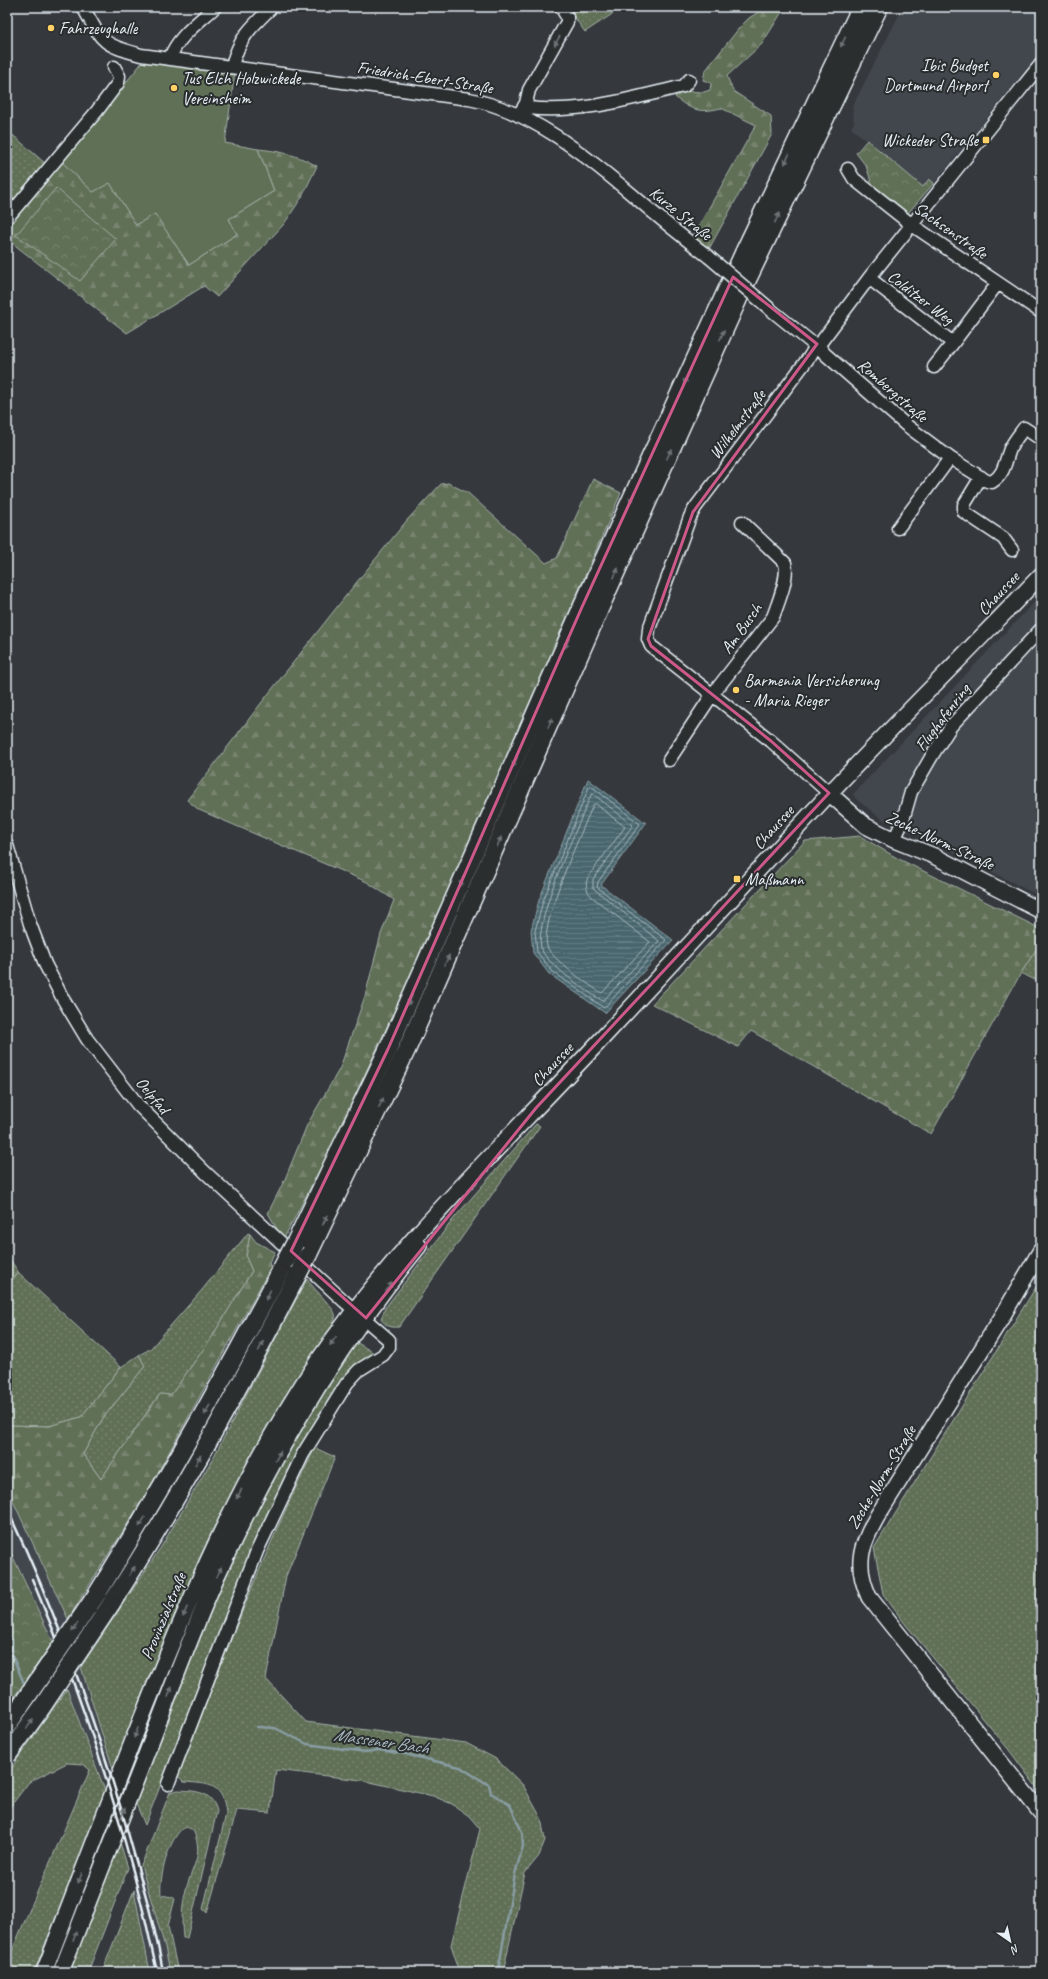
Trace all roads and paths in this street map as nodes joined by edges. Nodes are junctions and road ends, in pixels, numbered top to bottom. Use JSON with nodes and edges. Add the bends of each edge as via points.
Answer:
{"nodes":[{"id":1,"x":83,"y":7,"type":"edge"},
{"id":2,"x":215,"y":7,"type":"edge"},
{"id":3,"x":272,"y":7,"type":"edge"},
{"id":4,"x":561,"y":7,"type":"edge"},
{"id":5,"x":861,"y":7,"type":"edge"},
{"id":6,"x":879,"y":7,"type":"edge"},
{"id":7,"x":170,"y":58,"type":"junction"},
{"id":8,"x":232,"y":66,"type":"junction"},
{"id":9,"x":114,"y":67,"type":"dead end"},
{"id":10,"x":1039,"y":70,"type":"edge"},
{"id":11,"x":689,"y":80,"type":"dead end"},
{"id":12,"x":519,"y":116,"type":"junction"},
{"id":13,"x":848,"y":169,"type":"dead end"},
{"id":14,"x":7,"y":218,"type":"edge"},
{"id":15,"x":912,"y":225,"type":"junction"},
{"id":16,"x":869,"y":278,"type":"junction"},
{"id":17,"x":998,"y":283,"type":"junction"},
{"id":18,"x":1041,"y":312,"type":"edge"},
{"id":19,"x":953,"y":343,"type":"junction"},
{"id":20,"x":817,"y":344,"type":"junction"},
{"id":21,"x":934,"y":367,"type":"dead end"},
{"id":22,"x":1041,"y":438,"type":"edge"},
{"id":23,"x":950,"y":458,"type":"junction"},
{"id":24,"x":981,"y":477,"type":"junction"},
{"id":25,"x":742,"y":522,"type":"dead end"},
{"id":26,"x":898,"y":528,"type":"dead end"},
{"id":27,"x":1012,"y":550,"type":"dead end"},
{"id":28,"x":1041,"y":575,"type":"edge"},
{"id":29,"x":1041,"y":629,"type":"edge"},
{"id":30,"x":712,"y":694,"type":"junction"},
{"id":31,"x":669,"y":760,"type":"dead end"},
{"id":32,"x":829,"y":794,"type":"junction"},
{"id":33,"x":894,"y":840,"type":"junction"},
{"id":34,"x":7,"y":845,"type":"edge"},
{"id":35,"x":1041,"y":911,"type":"edge"},
{"id":36,"x":1041,"y":1250,"type":"edge"},
{"id":37,"x":361,"y":1314,"type":"junction"},
{"id":38,"x":7,"y":1726,"type":"edge"},
{"id":39,"x":7,"y":1756,"type":"edge"},
{"id":40,"x":168,"y":1784,"type":"dead end"},
{"id":41,"x":1041,"y":1813,"type":"edge"},
{"id":42,"x":44,"y":1972,"type":"edge"},
{"id":43,"x":61,"y":1972,"type":"edge"}],
"edges":[{"from":1,"to":7,"type":"street","name":"Friedrich-Ebert-Straße","via":[[96,31],[108,44],[141,54]]},
{"from":2,"to":7,"type":"street","via":[[173,48]]},
{"from":3,"to":8,"type":"street","via":[[246,34],[236,49]]},
{"from":4,"to":12,"type":"street","one_way":true,"via":[[567,22],[529,90]]},
{"from":5,"to":38,"type":"highway","one_way":true,"bridge":true,"via":[[745,250],[582,608],[388,1049],[295,1244],[206,1412],[154,1503],[97,1594]]},
{"from":39,"to":6,"type":"highway","one_way":true,"bridge":true,"via":[[111,1604],[186,1481],[258,1353],[308,1255],[410,1042],[740,295]]},
{"from":7,"to":8,"type":"street","name":"Friedrich-Ebert-Straße"},
{"from":8,"to":12,"type":"street","name":"Friedrich-Ebert-Straße","via":[[469,99],[496,105]]},
{"from":9,"to":14,"type":"street","via":[[119,76],[118,83],[97,112]]},
{"from":10,"to":15,"type":"street","name":"Wilhelmstraße"},
{"from":11,"to":12,"type":"street","via":[[684,86],[603,105],[559,110],[528,108]]},
{"from":12,"to":20,"type":"street","name":"Kurze Straße","bridge":true,"via":[[577,150],[812,343]]},
{"from":13,"to":15,"type":"street","name":"Sachsenstraße","via":[[854,179]]},
{"from":15,"to":16,"type":"street","name":"Wilhelmstraße"},
{"from":15,"to":17,"type":"street","name":"Sachsenstraße"},
{"from":16,"to":19,"type":"street","name":"Colditzer Weg"},
{"from":16,"to":20,"type":"street","name":"Wilhelmstraße"},
{"from":17,"to":18,"type":"street","name":"Sachsenstraße"},
{"from":17,"to":19,"type":"street","name":"Colditzer Weg"},
{"from":19,"to":21,"type":"street","name":"Colditzer Weg"},
{"from":20,"to":23,"type":"street","name":"Rombergstraße","via":[[906,426]]},
{"from":20,"to":30,"type":"street","name":"Wilhelmstraße","via":[[693,512],[648,629],[650,646]]},
{"from":22,"to":24,"type":"street","via":[[1024,428],[1010,449],[999,476],[990,482]]},
{"from":23,"to":24,"type":"street","name":"Rombergstraße"},
{"from":23,"to":26,"type":"street"},
{"from":24,"to":27,"type":"street","via":[[964,505],[964,512],[1003,538]]},
{"from":25,"to":30,"type":"street","name":"Am Busch","via":[[785,563],[786,574],[773,617]]},
{"from":28,"to":32,"type":"main road","name":"Chaussee"},
{"from":29,"to":33,"type":"street","name":"Flughafenring","via":[[951,726],[911,792]]},
{"from":30,"to":31,"type":"street","name":"Am Busch"},
{"from":30,"to":32,"type":"street","name":"Wilhelmstraße","via":[[771,741]]},
{"from":32,"to":33,"type":"main road","name":"Zeche-Norm-Straße","via":[[866,826]]},
{"from":32,"to":37,"type":"main road","name":"Chaussee","via":[[536,1108]]},
{"from":33,"to":35,"type":"main road","name":"Zeche-Norm-Straße","via":[[941,859]]},
{"from":34,"to":37,"type":"street","name":"Oelpfad","via":[[30,924],[45,964],[62,999],[87,1039],[138,1105],[166,1136]]},
{"from":36,"to":41,"type":"main road","name":"Zeche-Norm-Straße","via":[[873,1525],[864,1541],[860,1564],[869,1597]]},
{"from":37,"to":40,"type":"street","via":[[386,1336],[389,1347],[383,1356],[359,1370],[347,1383],[303,1454],[257,1551]]},
{"from":37,"to":42,"type":"main road","name":"Provinzialstraße","one_way":true,"via":[[318,1361],[269,1440],[220,1533],[184,1613]]},
{"from":43,"to":37,"type":"main road","name":"Provinzialstraße","one_way":true,"via":[[176,1675],[217,1577],[294,1426],[341,1352]]}]}
